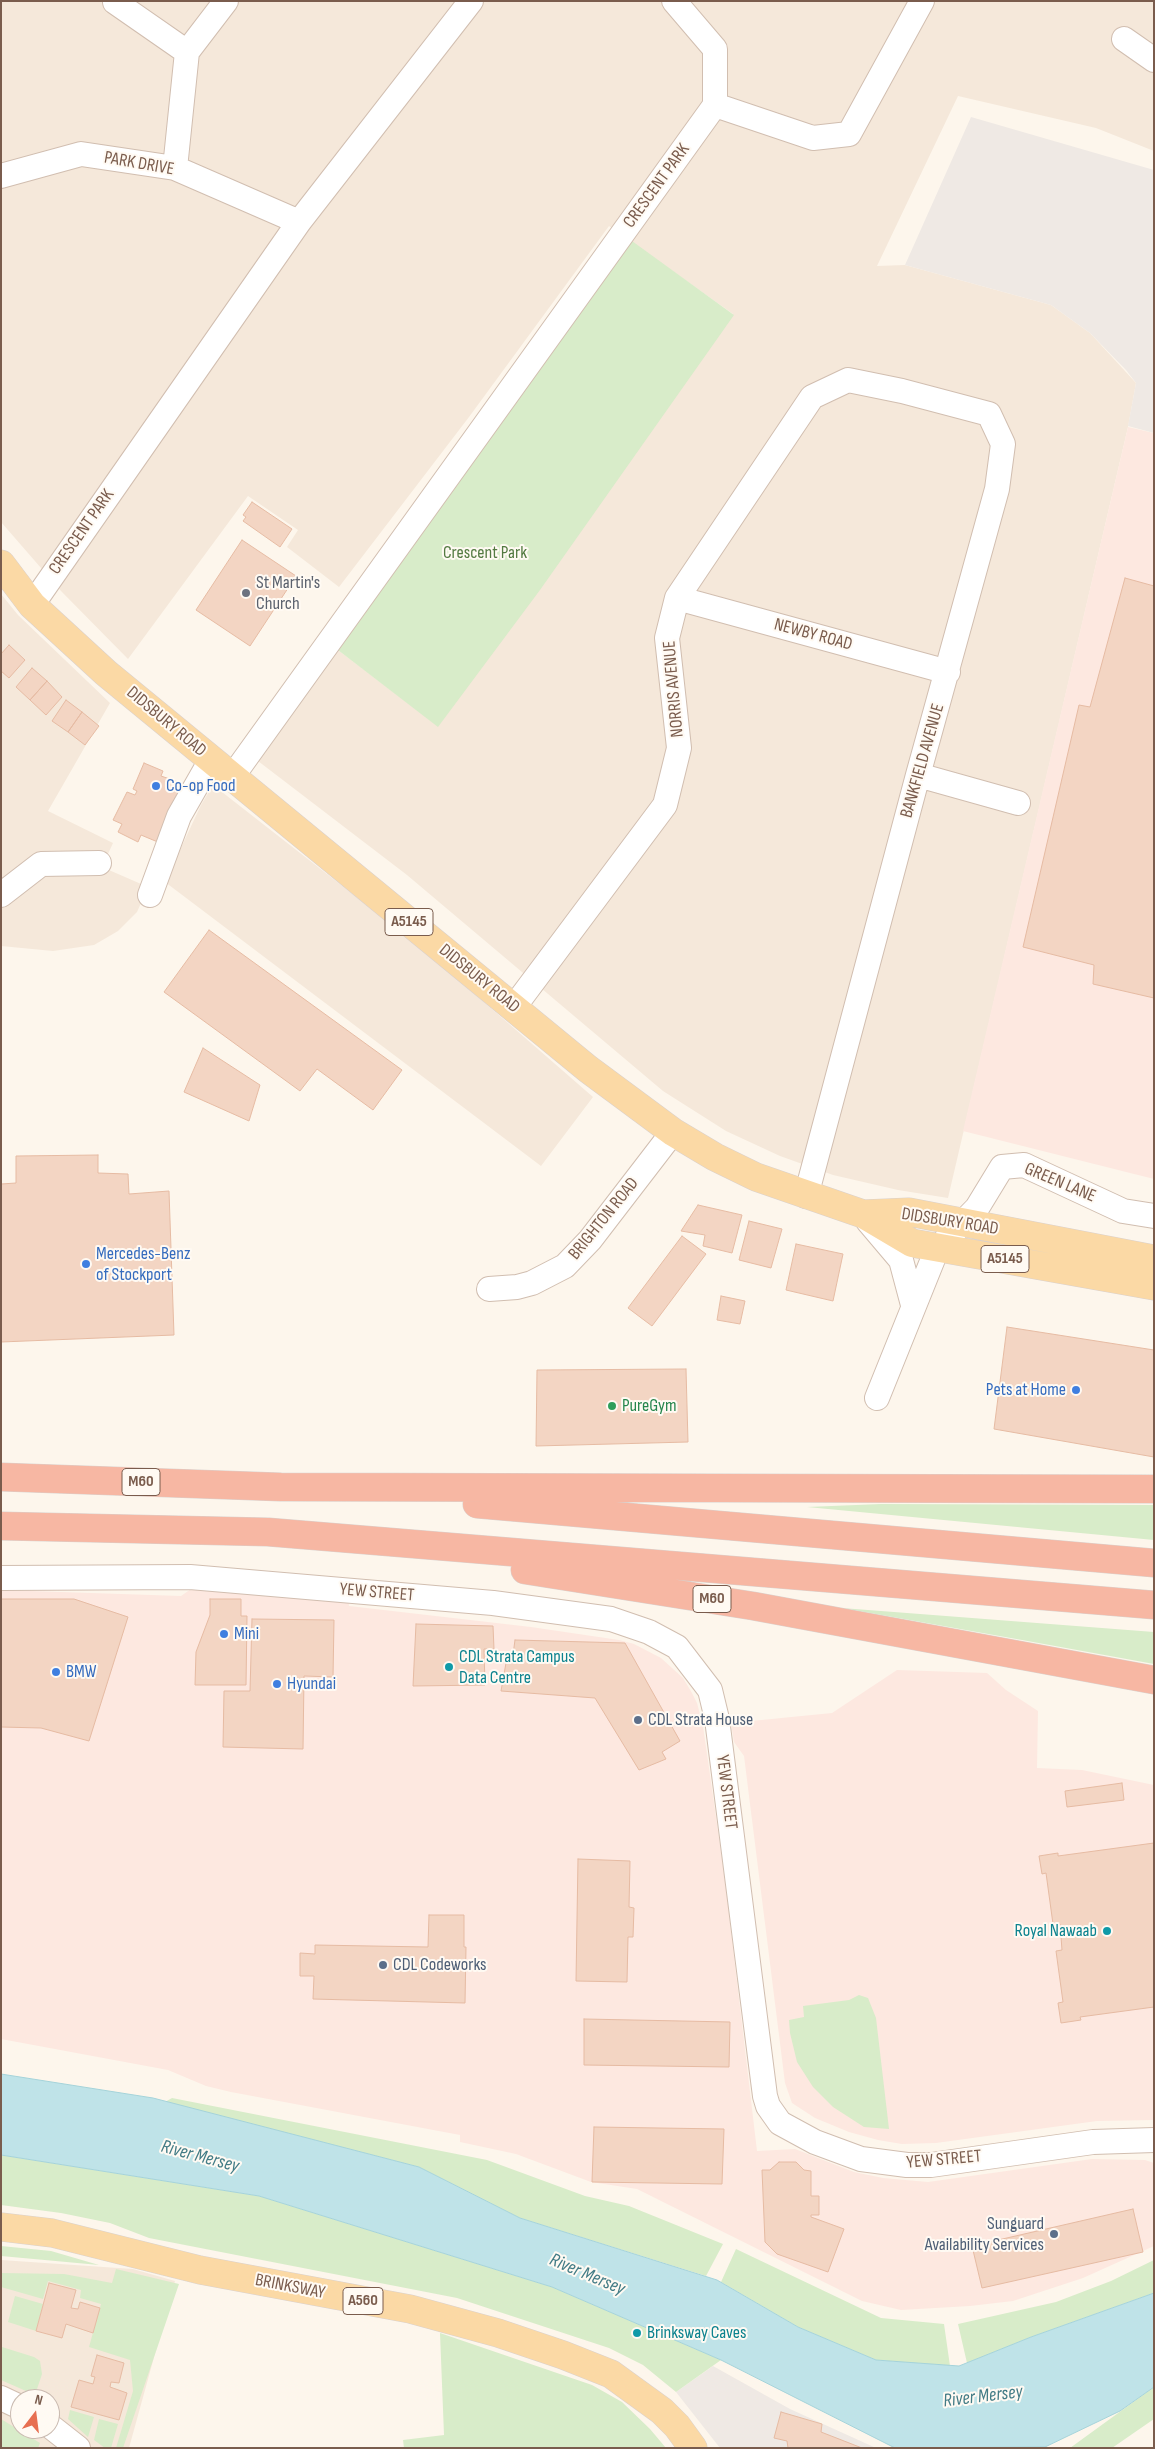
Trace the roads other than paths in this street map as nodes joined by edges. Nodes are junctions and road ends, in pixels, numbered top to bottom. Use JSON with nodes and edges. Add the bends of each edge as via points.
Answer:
{"nodes":[{"id":1,"x":226,"y":1,"type":"edge"},
{"id":2,"x":471,"y":1,"type":"edge"},
{"id":3,"x":674,"y":1,"type":"edge"},
{"id":4,"x":922,"y":1,"type":"edge"},
{"id":5,"x":115,"y":2,"type":"edge"},
{"id":6,"x":1124,"y":38,"type":"dead end"},
{"id":7,"x":187,"y":52,"type":"junction"},
{"id":8,"x":1154,"y":60,"type":"edge"},
{"id":9,"x":715,"y":105,"type":"junction"},
{"id":10,"x":174,"y":168,"type":"junction"},
{"id":11,"x":1,"y":176,"type":"edge"},
{"id":12,"x":299,"y":222,"type":"junction"},
{"id":13,"x":902,"y":391,"type":"joint"},
{"id":14,"x":1,"y":564,"type":"edge"},
{"id":15,"x":677,"y":598,"type":"junction"},
{"id":16,"x":32,"y":605,"type":"junction"},
{"id":17,"x":948,"y":672,"type":"junction"},
{"id":18,"x":211,"y":760,"type":"junction"},
{"id":19,"x":918,"y":775,"type":"junction"},
{"id":20,"x":232,"y":777,"type":"junction"},
{"id":21,"x":1018,"y":803,"type":"dead end"},
{"id":22,"x":98,"y":863,"type":"dead end"},
{"id":23,"x":1,"y":895,"type":"edge"},
{"id":24,"x":150,"y":895,"type":"dead end"},
{"id":25,"x":514,"y":1007,"type":"junction"},
{"id":26,"x":673,"y":1132,"type":"junction"},
{"id":27,"x":806,"y":1196,"type":"junction"},
{"id":28,"x":863,"y":1214,"type":"junction"},
{"id":29,"x":1154,"y":1216,"type":"edge"},
{"id":30,"x":963,"y":1223,"type":"junction"},
{"id":31,"x":937,"y":1249,"type":"junction"},
{"id":32,"x":1154,"y":1259,"type":"edge"},
{"id":33,"x":1154,"y":1286,"type":"edge"},
{"id":34,"x":490,"y":1289,"type":"dead end"},
{"id":35,"x":913,"y":1306,"type":"junction"},
{"id":36,"x":877,"y":1398,"type":"dead end"},
{"id":37,"x":1,"y":1477,"type":"edge"},
{"id":38,"x":281,"y":1487,"type":"junction"},
{"id":39,"x":1154,"y":1488,"type":"edge"},
{"id":40,"x":1,"y":1526,"type":"edge"},
{"id":41,"x":268,"y":1532,"type":"junction"},
{"id":42,"x":1154,"y":1563,"type":"edge"},
{"id":43,"x":1,"y":1578,"type":"edge"},
{"id":44,"x":1154,"y":1605,"type":"edge"},
{"id":45,"x":1154,"y":1680,"type":"edge"},
{"id":46,"x":1154,"y":2140,"type":"edge"},
{"id":47,"x":1,"y":2227,"type":"edge"},
{"id":48,"x":60,"y":2434,"type":"edge"},
{"id":49,"x":78,"y":2448,"type":"edge"},
{"id":50,"x":693,"y":2448,"type":"edge"}],
"edges":[{"from":1,"to":7,"type":"street"},
{"from":2,"to":12,"type":"street","name":"CRESCENT PARK"},
{"from":3,"to":9,"type":"street","via":[[715,49]]},
{"from":4,"to":9,"type":"street","via":[[849,134],[813,138]]},
{"from":5,"to":7,"type":"street"},
{"from":6,"to":8,"type":"street"},
{"from":7,"to":10,"type":"street"},
{"from":9,"to":20,"type":"street","name":"CRESCENT PARK"},
{"from":10,"to":11,"type":"street","name":"PARK DRIVE","via":[[80,154]]},
{"from":10,"to":12,"type":"street","name":"PARK DRIVE"},
{"from":12,"to":16,"type":"street","name":"CRESCENT PARK"},
{"from":13,"to":15,"type":"street","name":"NORRIS AVENUE","via":[[848,380],[812,396]]},
{"from":13,"to":17,"type":"street","name":"BANKFIELD AVENUE","via":[[989,414],[1003,444],[997,489]]},
{"from":14,"to":16,"type":"main road","name":"DIDSBURY ROAD","number":"A5145"},
{"from":15,"to":17,"type":"street","name":"NEWBY ROAD"},
{"from":15,"to":25,"type":"street","name":"NORRIS AVENUE","via":[[667,638],[679,748],[664,805]]},
{"from":16,"to":18,"type":"main road","name":"DIDSBURY ROAD","number":"A5145","via":[[106,673]]},
{"from":17,"to":19,"type":"street","name":"BANKFIELD AVENUE"},
{"from":18,"to":20,"type":"main road","name":"DIDSBURY ROAD","number":"A5145"},
{"from":18,"to":24,"type":"street","via":[[180,816]]},
{"from":19,"to":21,"type":"street"},
{"from":19,"to":27,"type":"street","name":"BANKFIELD AVENUE"},
{"from":20,"to":25,"type":"main road","name":"DIDSBURY ROAD","number":"A5145"},
{"from":22,"to":23,"type":"street","via":[[41,864]]},
{"from":25,"to":26,"type":"main road","name":"DIDSBURY ROAD","number":"A5145","via":[[588,1069]]},
{"from":26,"to":27,"type":"main road","name":"DIDSBURY ROAD","number":"A5145","via":[[756,1177]]},
{"from":26,"to":34,"type":"street","name":"BRIGHTON ROAD","via":[[572,1260],[532,1283]]},
{"from":27,"to":28,"type":"main road","name":"DIDSBURY ROAD","number":"A5145"},
{"from":28,"to":30,"type":"main road","name":"DIDSBURY ROAD","number":"A5145","via":[[909,1212]]},
{"from":28,"to":31,"type":"main road","name":"DIDSBURY ROAD","number":"A5145","via":[[912,1243]]},
{"from":28,"to":35,"type":"street","via":[[901,1260]]},
{"from":29,"to":30,"type":"street","name":"GREEN LANE","via":[[1123,1211],[1024,1165],[1014,1164],[1002,1167],[977,1208]]},
{"from":30,"to":31,"type":"street","name":"GREEN LANE"},
{"from":30,"to":32,"type":"main road","name":"DIDSBURY ROAD","number":"A5145"},
{"from":31,"to":33,"type":"main road","name":"DIDSBURY ROAD","number":"A5145"},
{"from":31,"to":35,"type":"street"},
{"from":35,"to":36,"type":"street"},
{"from":37,"to":38,"type":"highway","number":"M60"},
{"from":38,"to":39,"type":"highway","number":"M60"},
{"from":38,"to":42,"type":"highway","number":"M60"},
{"from":40,"to":41,"type":"highway","number":"M60"},
{"from":41,"to":44,"type":"highway","number":"M60"},
{"from":41,"to":45,"type":"highway","number":"M60","via":[[753,1606]]},
{"from":43,"to":46,"type":"street","name":"YEW STREET","via":[[190,1577],[493,1603],[610,1619],[649,1632],[677,1647],[710,1690],[765,2096],[780,2123],[815,2142],[861,2159],[907,2165],[931,2165],[1093,2142]]},
{"from":47,"to":50,"type":"main road","name":"BRINKSWAY","number":"A560","via":[[52,2233],[200,2270],[410,2309],[498,2333],[611,2374],[662,2411]]},
{"from":48,"to":49,"type":"street"}]}
